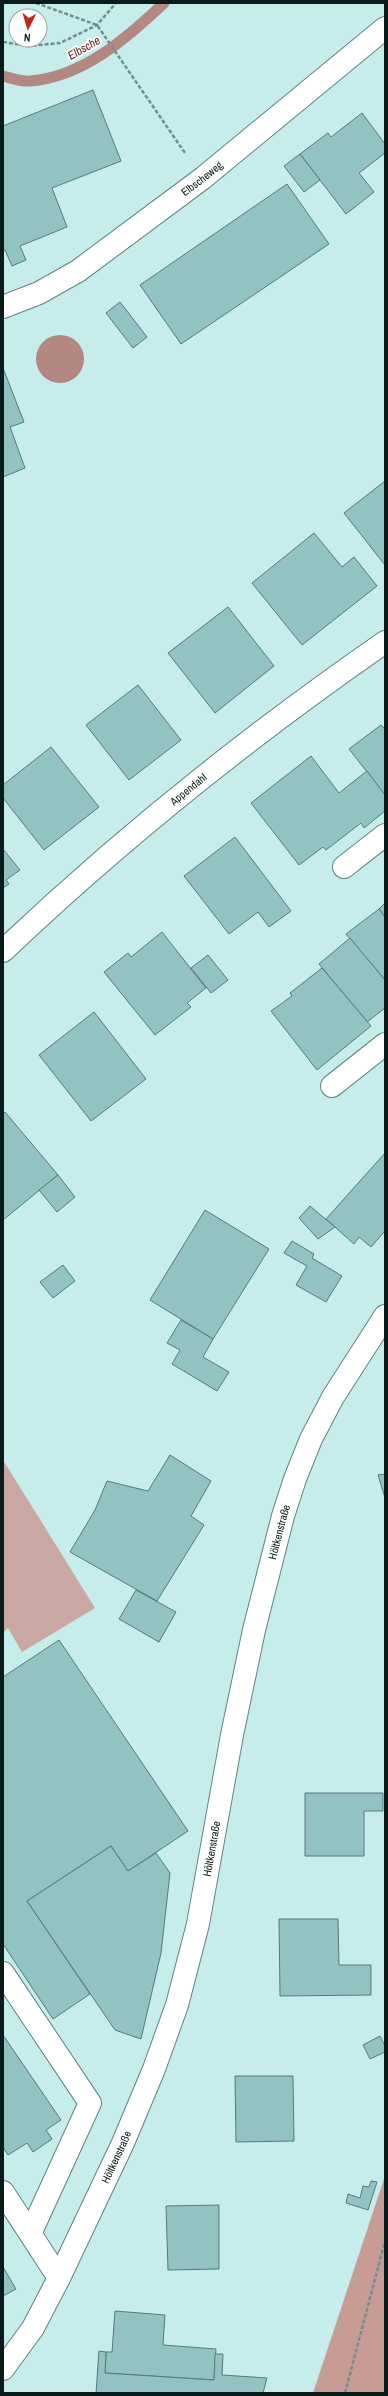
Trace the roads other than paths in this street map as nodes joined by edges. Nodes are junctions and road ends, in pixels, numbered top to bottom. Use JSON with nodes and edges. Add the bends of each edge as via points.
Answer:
{"nodes":[{"id":1,"x":385,"y":28,"type":"edge"},
{"id":2,"x":3,"y":307,"type":"edge"},
{"id":3,"x":385,"y":642,"type":"edge"},
{"id":4,"x":385,"y":835,"type":"edge"},
{"id":5,"x":344,"y":867,"type":"dead end"},
{"id":6,"x":3,"y":951,"type":"edge"},
{"id":7,"x":385,"y":1044,"type":"edge"},
{"id":8,"x":332,"y":1086,"type":"dead end"},
{"id":9,"x":385,"y":1316,"type":"edge"},
{"id":10,"x":3,"y":1973,"type":"edge"},
{"id":11,"x":3,"y":2192,"type":"edge"},
{"id":12,"x":31,"y":2232,"type":"junction"},
{"id":13,"x":60,"y":2278,"type":"junction"},
{"id":14,"x":3,"y":2369,"type":"edge"}],
"edges":[{"from":1,"to":2,"type":"street","name":"Elbscheweg","via":[[203,178],[78,271],[39,293]]},
{"from":3,"to":6,"type":"street","name":"Appendahl","via":[[322,686],[186,790]]},
{"from":4,"to":5,"type":"street"},
{"from":7,"to":8,"type":"street"},
{"from":9,"to":13,"type":"street","name":"Höltkenstraße","via":[[333,1397],[311,1439],[294,1480],[254,1630],[198,1924],[177,2005],[123,2143]]},
{"from":10,"to":12,"type":"street","via":[[90,2104]]},
{"from":11,"to":12,"type":"street"},
{"from":12,"to":13,"type":"street"},
{"from":13,"to":14,"type":"street","name":"Höltkenstraße","via":[[33,2328]]}]}
